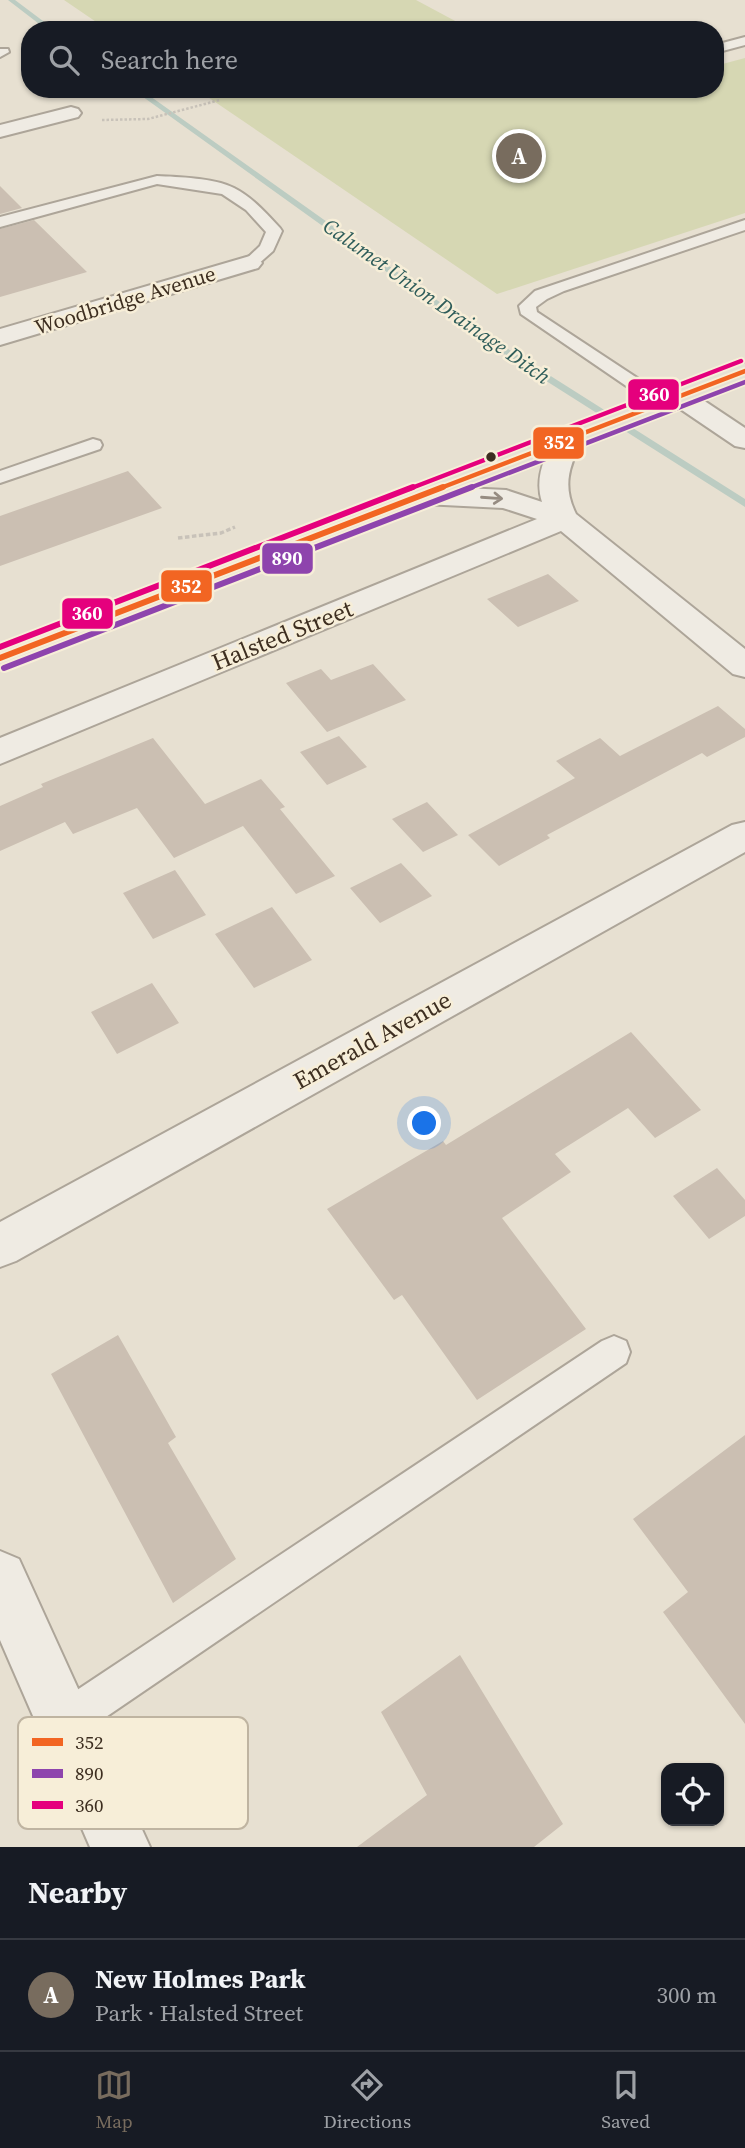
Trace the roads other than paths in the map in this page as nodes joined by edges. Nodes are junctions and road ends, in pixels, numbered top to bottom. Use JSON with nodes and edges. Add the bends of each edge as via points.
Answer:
{"nodes":[{"id":1,"x":745,"y":41,"type":"edge"},
{"id":2,"x":724,"y":47,"type":"edge"},
{"id":3,"x":71,"y":113,"type":"dead end"},
{"id":4,"x":0,"y":131,"type":"edge"},
{"id":5,"x":0,"y":222,"type":"edge"},
{"id":6,"x":745,"y":226,"type":"edge"},
{"id":7,"x":250,"y":263,"type":"joint"},
{"id":8,"x":0,"y":337,"type":"edge"},
{"id":9,"x":745,"y":371,"type":"edge"},
{"id":10,"x":671,"y":400,"type":"junction"},
{"id":11,"x":568,"y":440,"type":"junction"},
{"id":12,"x":745,"y":440,"type":"edge"},
{"id":13,"x":93,"y":445,"type":"dead end"},
{"id":14,"x":0,"y":477,"type":"edge"},
{"id":15,"x":424,"y":495,"type":"junction"},
{"id":16,"x":564,"y":519,"type":"junction"},
{"id":17,"x":0,"y":658,"type":"edge"},
{"id":18,"x":745,"y":666,"type":"edge"},
{"id":19,"x":0,"y":752,"type":"edge"},
{"id":20,"x":745,"y":835,"type":"edge"},
{"id":21,"x":0,"y":1246,"type":"edge"},
{"id":22,"x":614,"y":1352,"type":"dead end"},
{"id":23,"x":0,"y":1578,"type":"edge"},
{"id":24,"x":62,"y":1717,"type":"edge"},
{"id":25,"x":71,"y":1717,"type":"edge"},
{"id":26,"x":112,"y":1829,"type":"edge"},
{"id":27,"x":120,"y":1847,"type":"edge"}],
"edges":[{"from":1,"to":2,"type":"lane"},
{"from":3,"to":4,"type":"street"},
{"from":5,"to":7,"type":"lane","via":[[157,180],[185,182],[227,190],[274,231],[267,248]]},
{"from":6,"to":10,"type":"lane","via":[[558,288],[527,306],[529,314]]},
{"from":7,"to":8,"type":"street","name":"Woodbridge Avenue"},
{"from":9,"to":10,"type":"main road"},
{"from":10,"to":11,"type":"main road"},
{"from":10,"to":12,"type":"street"},
{"from":11,"to":15,"type":"main road"},
{"from":11,"to":16,"type":"street","via":[[551,485]]},
{"from":13,"to":14,"type":"lane"},
{"from":15,"to":16,"type":"street","one_way":true,"via":[[506,499]]},
{"from":15,"to":17,"type":"main road"},
{"from":16,"to":18,"type":"street"},
{"from":16,"to":19,"type":"street","name":"Halsted Street"},
{"from":20,"to":21,"type":"street","name":"Emerald Avenue"},
{"from":22,"to":25,"type":"lane"},
{"from":23,"to":24,"type":"street"},
{"from":26,"to":27,"type":"street"}]}
